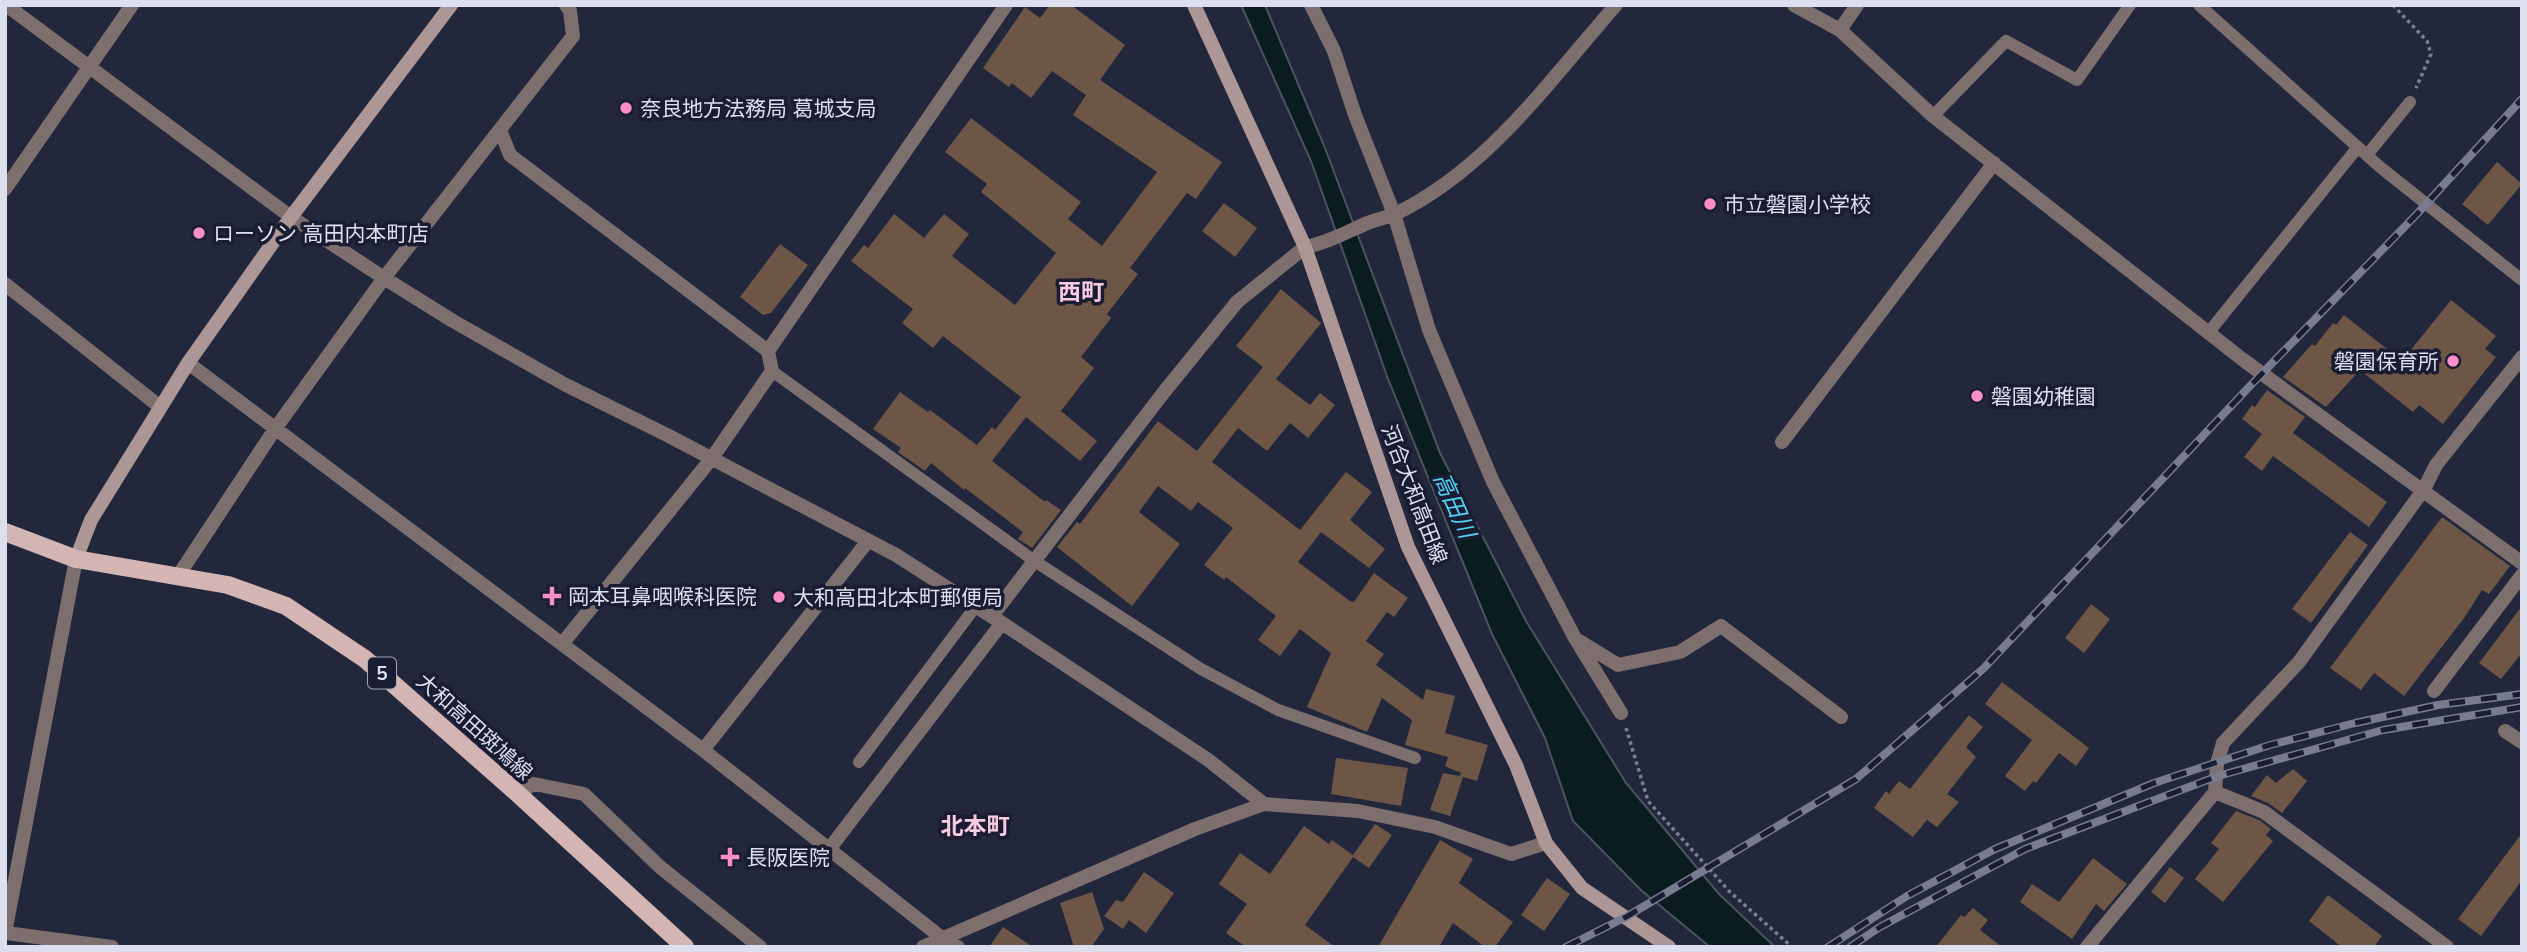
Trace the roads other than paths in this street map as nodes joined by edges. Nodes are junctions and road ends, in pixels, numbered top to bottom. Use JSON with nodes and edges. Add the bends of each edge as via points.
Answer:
{"nodes":[{"id":1,"x":6,"y":5,"type":"edge"},
{"id":2,"x":132,"y":5,"type":"edge"},
{"id":3,"x":451,"y":5,"type":"edge"},
{"id":4,"x":566,"y":5,"type":"edge"},
{"id":5,"x":1006,"y":5,"type":"edge"},
{"id":6,"x":1194,"y":5,"type":"edge"},
{"id":7,"x":1311,"y":5,"type":"edge"},
{"id":8,"x":1616,"y":5,"type":"edge"},
{"id":9,"x":1794,"y":5,"type":"edge"},
{"id":10,"x":1857,"y":5,"type":"edge"},
{"id":11,"x":2130,"y":5,"type":"edge"},
{"id":12,"x":2199,"y":5,"type":"edge"},
{"id":13,"x":1840,"y":30,"type":"junction"},
{"id":14,"x":89,"y":67,"type":"junction"},
{"id":15,"x":2410,"y":102,"type":"road end"},
{"id":16,"x":1933,"y":116,"type":"junction"},
{"id":17,"x":500,"y":130,"type":"junction"},
{"id":18,"x":2362,"y":151,"type":"junction"},
{"id":19,"x":1994,"y":163,"type":"junction"},
{"id":20,"x":5,"y":189,"type":"edge"},
{"id":21,"x":1394,"y":214,"type":"junction"},
{"id":22,"x":291,"y":217,"type":"junction"},
{"id":23,"x":1311,"y":245,"type":"junction"},
{"id":24,"x":384,"y":278,"type":"junction"},
{"id":25,"x":2522,"y":280,"type":"edge"},
{"id":26,"x":5,"y":284,"type":"edge"},
{"id":27,"x":2209,"y":332,"type":"junction"},
{"id":28,"x":768,"y":351,"type":"junction"},
{"id":29,"x":2522,"y":357,"type":"edge"},
{"id":30,"x":187,"y":363,"type":"junction"},
{"id":31,"x":772,"y":371,"type":"junction"},
{"id":32,"x":159,"y":406,"type":"junction"},
{"id":33,"x":275,"y":429,"type":"junction"},
{"id":34,"x":1782,"y":443,"type":"dead end"},
{"id":35,"x":712,"y":458,"type":"junction"},
{"id":36,"x":2424,"y":489,"type":"junction"},
{"id":37,"x":5,"y":532,"type":"edge"},
{"id":38,"x":868,"y":541,"type":"junction"},
{"id":39,"x":76,"y":559,"type":"junction"},
{"id":40,"x":1036,"y":562,"type":"junction"},
{"id":41,"x":2522,"y":563,"type":"edge"},
{"id":42,"x":2522,"y":575,"type":"edge"},
{"id":43,"x":178,"y":576,"type":"junction"},
{"id":44,"x":976,"y":606,"type":"junction"},
{"id":45,"x":997,"y":619,"type":"junction"},
{"id":46,"x":1575,"y":638,"type":"junction"},
{"id":47,"x":562,"y":644,"type":"junction"},
{"id":48,"x":2434,"y":691,"type":"dead end"},
{"id":49,"x":1621,"y":713,"type":"road end"},
{"id":50,"x":1841,"y":716,"type":"dead end"},
{"id":51,"x":2505,"y":731,"type":"dead end"},
{"id":52,"x":2522,"y":742,"type":"edge"},
{"id":53,"x":703,"y":750,"type":"junction"},
{"id":54,"x":1415,"y":758,"type":"dead end"},
{"id":55,"x":859,"y":762,"type":"dead end"},
{"id":56,"x":2215,"y":792,"type":"junction"},
{"id":57,"x":517,"y":793,"type":"junction"},
{"id":58,"x":1264,"y":804,"type":"junction"},
{"id":59,"x":1546,"y":843,"type":"junction"},
{"id":60,"x":830,"y":848,"type":"junction"},
{"id":61,"x":7,"y":937,"type":"edge"},
{"id":62,"x":942,"y":937,"type":"junction"},
{"id":63,"x":1651,"y":942,"type":"edge"},
{"id":64,"x":112,"y":947,"type":"edge"},
{"id":65,"x":685,"y":947,"type":"edge"},
{"id":66,"x":760,"y":947,"type":"edge"},
{"id":67,"x":923,"y":947,"type":"edge"},
{"id":68,"x":958,"y":947,"type":"edge"},
{"id":69,"x":1669,"y":947,"type":"edge"},
{"id":70,"x":2087,"y":947,"type":"edge"},
{"id":71,"x":2447,"y":947,"type":"edge"}],
"edges":[{"from":1,"to":14,"type":"street"},
{"from":2,"to":14,"type":"street"},
{"from":3,"to":22,"type":"main road"},
{"from":4,"to":17,"type":"street","via":[[573,36]]},
{"from":5,"to":28,"type":"street"},
{"from":6,"to":23,"type":"main road","name":"河合大和高田線"},
{"from":7,"to":21,"type":"street","via":[[1334,51]]},
{"from":8,"to":21,"type":"street","via":[[1497,139],[1442,185]]},
{"from":9,"to":13,"type":"street"},
{"from":10,"to":13,"type":"street"},
{"from":11,"to":16,"type":"lane","via":[[2077,80],[2006,41]]},
{"from":12,"to":18,"type":"lane"},
{"from":13,"to":16,"type":"street"},
{"from":14,"to":20,"type":"street"},
{"from":14,"to":22,"type":"street"},
{"from":15,"to":18,"type":"lane"},
{"from":16,"to":19,"type":"street"},
{"from":17,"to":24,"type":"street"},
{"from":17,"to":28,"type":"street","via":[[510,155]]},
{"from":18,"to":25,"type":"lane"},
{"from":18,"to":27,"type":"lane"},
{"from":19,"to":27,"type":"street"},
{"from":19,"to":34,"type":"street"},
{"from":21,"to":23,"type":"street"},
{"from":21,"to":46,"type":"street","via":[[1429,330],[1493,482]]},
{"from":22,"to":24,"type":"street"},
{"from":22,"to":30,"type":"main road"},
{"from":23,"to":40,"type":"street","via":[[1237,302]]},
{"from":23,"to":59,"type":"main road","name":"河合大和高田線","via":[[1408,547],[1516,765]]},
{"from":24,"to":33,"type":"street"},
{"from":24,"to":35,"type":"street","via":[[564,384]]},
{"from":26,"to":32,"type":"street"},
{"from":27,"to":36,"type":"street"},
{"from":28,"to":31,"type":"street"},
{"from":29,"to":36,"type":"street","via":[[2437,465]]},
{"from":30,"to":32,"type":"main road"},
{"from":30,"to":33,"type":"street"},
{"from":31,"to":35,"type":"street"},
{"from":31,"to":40,"type":"lane"},
{"from":32,"to":39,"type":"main road","via":[[91,520]]},
{"from":33,"to":43,"type":"street"},
{"from":33,"to":47,"type":"street"},
{"from":35,"to":38,"type":"street"},
{"from":35,"to":47,"type":"street"},
{"from":36,"to":41,"type":"street"},
{"from":36,"to":56,"type":"street","via":[[2299,662],[2223,743]]},
{"from":37,"to":39,"type":"main road","name":"大和高田斑鳩線","number":"5"},
{"from":38,"to":44,"type":"street"},
{"from":38,"to":53,"type":"street"},
{"from":39,"to":43,"type":"main road","name":"大和高田斑鳩線","number":"5"},
{"from":39,"to":61,"type":"street"},
{"from":40,"to":45,"type":"street"},
{"from":40,"to":54,"type":"lane","via":[[1201,669],[1278,710]]},
{"from":42,"to":48,"type":"street"},
{"from":43,"to":57,"type":"main road","name":"大和高田斑鳩線","number":"5","via":[[228,585],[286,606],[365,659]]},
{"from":44,"to":45,"type":"street"},
{"from":44,"to":55,"type":"lane"},
{"from":45,"to":58,"type":"street","via":[[1207,760]]},
{"from":45,"to":60,"type":"street"},
{"from":46,"to":49,"type":"street"},
{"from":46,"to":50,"type":"street","via":[[1618,665],[1680,652],[1721,626]]},
{"from":47,"to":53,"type":"street"},
{"from":51,"to":52,"type":"street"},
{"from":53,"to":60,"type":"street"},
{"from":56,"to":70,"type":"street"},
{"from":56,"to":71,"type":"street","via":[[2264,813]]},
{"from":57,"to":65,"type":"main road","name":"大和高田斑鳩線","number":"5"},
{"from":57,"to":66,"type":"street","via":[[534,784],[584,794],[660,867]]},
{"from":58,"to":59,"type":"street","via":[[1358,811],[1434,827],[1511,854]]},
{"from":58,"to":62,"type":"street"},
{"from":59,"to":63,"type":"main road","name":"河合大和高田線","via":[[1582,888]]},
{"from":60,"to":62,"type":"street"},
{"from":61,"to":64,"type":"street"},
{"from":62,"to":67,"type":"street"},
{"from":62,"to":68,"type":"street"},
{"from":63,"to":69,"type":"main road","name":"河合大和高田線"}]}
